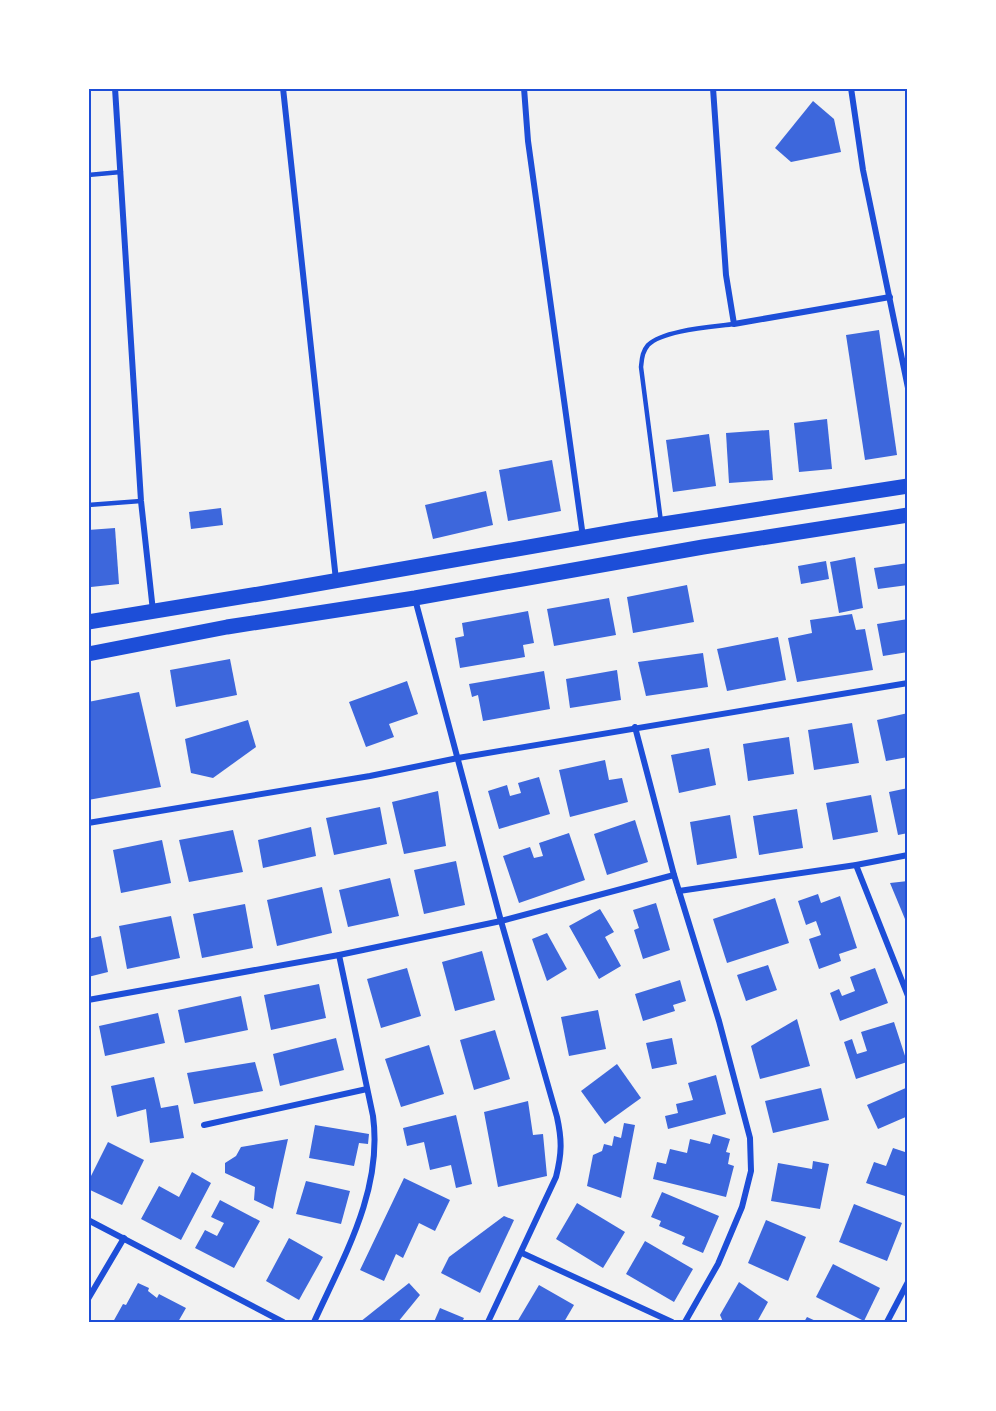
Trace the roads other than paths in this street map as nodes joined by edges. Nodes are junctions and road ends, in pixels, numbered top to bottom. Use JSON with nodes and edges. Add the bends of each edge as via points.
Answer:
{"nodes":[{"id":1,"x":115,"y":88,"type":"edge"},
{"id":2,"x":283,"y":88,"type":"edge"},
{"id":3,"x":524,"y":88,"type":"edge"},
{"id":4,"x":713,"y":88,"type":"edge"},
{"id":5,"x":851,"y":88,"type":"edge"},
{"id":6,"x":121,"y":172,"type":"junction"},
{"id":7,"x":88,"y":175,"type":"edge"},
{"id":8,"x":890,"y":297,"type":"junction"},
{"id":9,"x":734,"y":324,"type":"junction"},
{"id":10,"x":906,"y":374,"type":"edge"},
{"id":11,"x":908,"y":388,"type":"edge"},
{"id":12,"x":908,"y":486,"type":"edge"},
{"id":13,"x":141,"y":501,"type":"junction"},
{"id":14,"x":88,"y":505,"type":"edge"},
{"id":15,"x":908,"y":515,"type":"edge"},
{"id":16,"x":661,"y":524,"type":"junction"},
{"id":17,"x":584,"y":539,"type":"junction"},
{"id":18,"x":336,"y":580,"type":"junction"},
{"id":19,"x":415,"y":598,"type":"junction"},
{"id":20,"x":153,"y":611,"type":"junction"},
{"id":21,"x":88,"y":622,"type":"edge"},
{"id":22,"x":88,"y":654,"type":"edge"},
{"id":23,"x":908,"y":684,"type":"edge"},
{"id":24,"x":635,"y":727,"type":"junction"},
{"id":25,"x":458,"y":758,"type":"junction"},
{"id":26,"x":88,"y":824,"type":"edge"},
{"id":27,"x":908,"y":855,"type":"edge"},
{"id":28,"x":856,"y":865,"type":"junction"},
{"id":29,"x":674,"y":875,"type":"junction"},
{"id":30,"x":679,"y":891,"type":"junction"},
{"id":31,"x":501,"y":921,"type":"junction"},
{"id":32,"x":339,"y":955,"type":"junction"},
{"id":33,"x":908,"y":996,"type":"edge"},
{"id":34,"x":88,"y":1000,"type":"edge"},
{"id":35,"x":368,"y":1089,"type":"junction"},
{"id":36,"x":204,"y":1125,"type":"dead end"},
{"id":37,"x":88,"y":1220,"type":"edge"},
{"id":38,"x":124,"y":1238,"type":"junction"},
{"id":39,"x":522,"y":1253,"type":"junction"},
{"id":40,"x":908,"y":1282,"type":"edge"},
{"id":41,"x":88,"y":1299,"type":"edge"},
{"id":42,"x":284,"y":1323,"type":"edge"},
{"id":43,"x":314,"y":1323,"type":"edge"},
{"id":44,"x":488,"y":1323,"type":"edge"},
{"id":45,"x":672,"y":1323,"type":"edge"},
{"id":46,"x":685,"y":1323,"type":"edge"},
{"id":47,"x":887,"y":1323,"type":"edge"}],
"edges":[{"from":1,"to":6,"type":"street"},
{"from":2,"to":18,"type":"street"},
{"from":3,"to":17,"type":"street","via":[[528,141]]},
{"from":4,"to":9,"type":"street","via":[[726,275]]},
{"from":5,"to":8,"type":"street","via":[[863,170]]},
{"from":6,"to":7,"type":"lane"},
{"from":6,"to":13,"type":"street"},
{"from":8,"to":9,"type":"street"},
{"from":8,"to":10,"type":"street"},
{"from":9,"to":16,"type":"lane","via":[[655,340],[643,353],[641,367]]},
{"from":10,"to":11,"type":"street"},
{"from":12,"to":16,"type":"main road"},
{"from":13,"to":14,"type":"lane"},
{"from":13,"to":20,"type":"street"},
{"from":15,"to":19,"type":"main road"},
{"from":16,"to":17,"type":"main road"},
{"from":17,"to":18,"type":"main road"},
{"from":18,"to":20,"type":"main road"},
{"from":19,"to":22,"type":"main road"},
{"from":19,"to":25,"type":"street"},
{"from":20,"to":21,"type":"main road"},
{"from":23,"to":24,"type":"street"},
{"from":24,"to":25,"type":"street"},
{"from":24,"to":29,"type":"street"},
{"from":25,"to":26,"type":"street"},
{"from":25,"to":31,"type":"street"},
{"from":27,"to":28,"type":"street"},
{"from":28,"to":30,"type":"street"},
{"from":28,"to":33,"type":"street"},
{"from":29,"to":30,"type":"street"},
{"from":29,"to":31,"type":"street"},
{"from":30,"to":46,"type":"street","via":[[750,1138],[751,1171],[742,1207],[718,1264]]},
{"from":31,"to":32,"type":"street"},
{"from":31,"to":39,"type":"street","via":[[562,1140],[556,1177]]},
{"from":32,"to":34,"type":"street"},
{"from":32,"to":35,"type":"street"},
{"from":35,"to":36,"type":"street"},
{"from":35,"to":43,"type":"street","via":[[376,1139],[372,1178],[355,1230]]},
{"from":37,"to":38,"type":"street"},
{"from":38,"to":41,"type":"street"},
{"from":38,"to":42,"type":"street"},
{"from":39,"to":44,"type":"street"},
{"from":39,"to":45,"type":"street"},
{"from":40,"to":47,"type":"street"}]}
